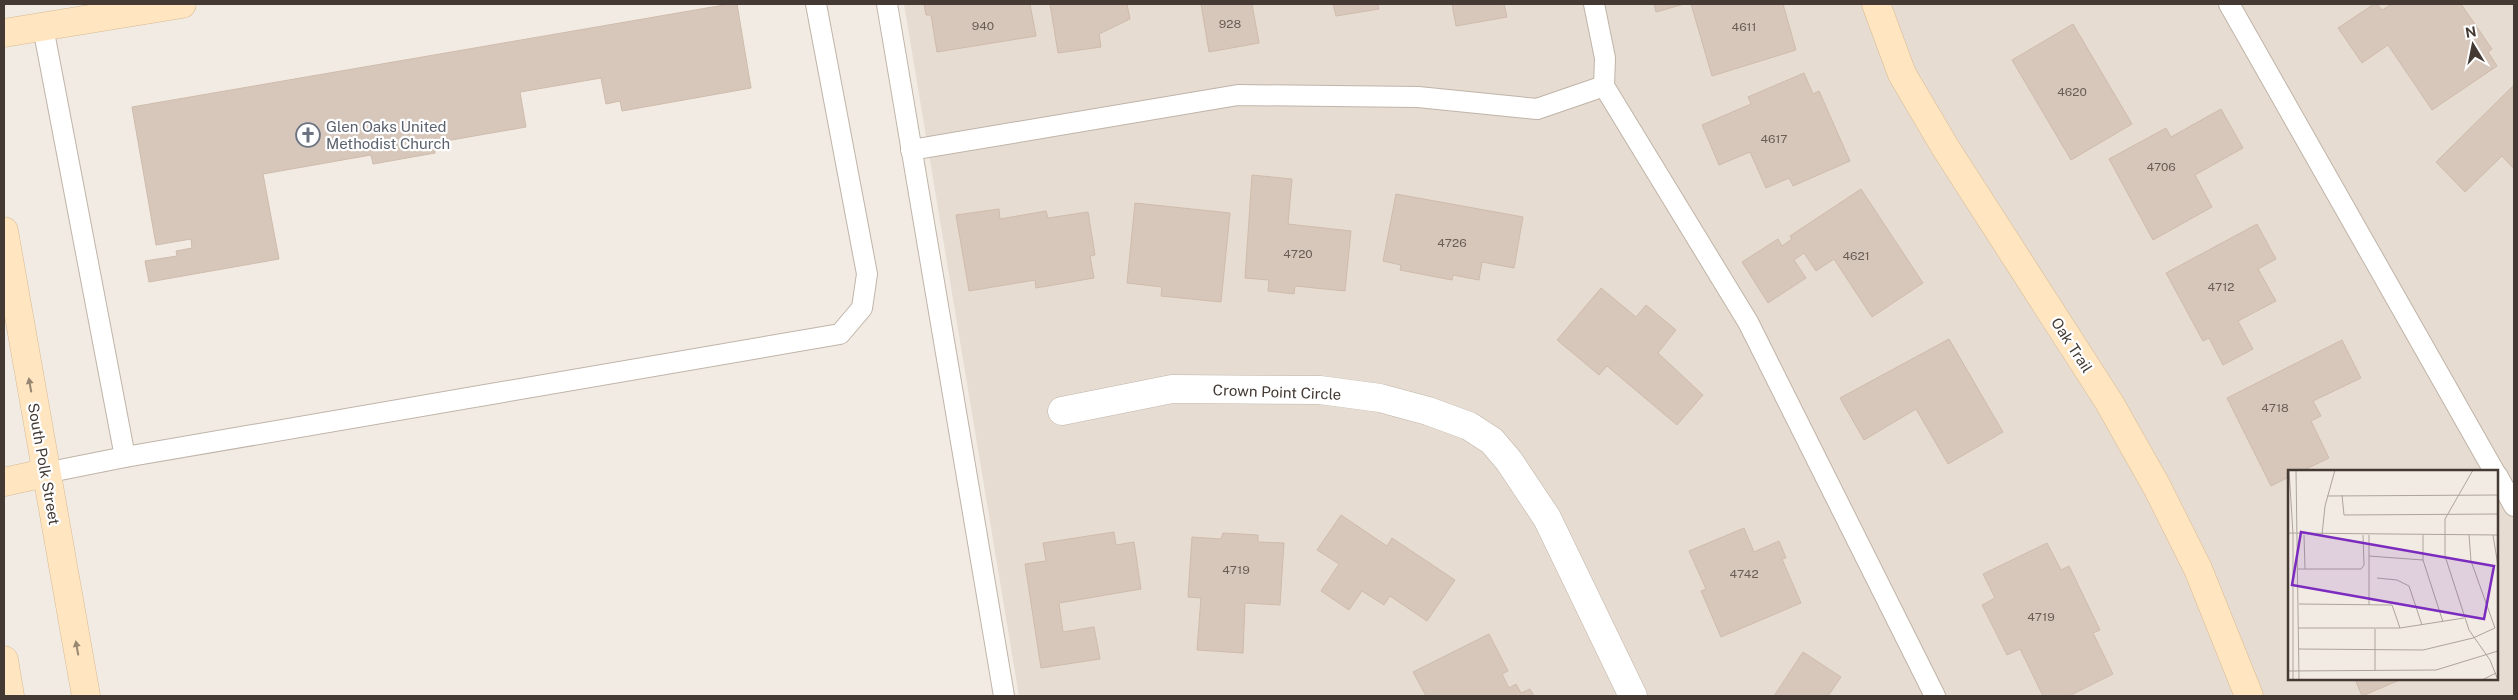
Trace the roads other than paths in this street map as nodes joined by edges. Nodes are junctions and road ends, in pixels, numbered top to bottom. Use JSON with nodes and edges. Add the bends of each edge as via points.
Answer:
{"nodes":[{"id":1,"x":182,"y":4,"type":"edge"},
{"id":2,"x":816,"y":4,"type":"edge"},
{"id":3,"x":887,"y":4,"type":"edge"},
{"id":4,"x":1594,"y":4,"type":"edge"},
{"id":5,"x":1876,"y":4,"type":"edge"},
{"id":6,"x":2229,"y":4,"type":"edge"},
{"id":7,"x":43,"y":27,"type":"junction"},
{"id":8,"x":4,"y":33,"type":"edge"},
{"id":9,"x":1604,"y":86,"type":"junction"},
{"id":10,"x":912,"y":150,"type":"junction"},
{"id":11,"x":4,"y":231,"type":"edge"},
{"id":12,"x":1062,"y":411,"type":"dead end"},
{"id":13,"x":125,"y":457,"type":"junction"},
{"id":14,"x":2493,"y":470,"type":"edge"},
{"id":15,"x":45,"y":473,"type":"junction"},
{"id":16,"x":2498,"y":477,"type":"edge"},
{"id":17,"x":4,"y":482,"type":"edge"},
{"id":18,"x":2514,"y":506,"type":"edge"},
{"id":19,"x":4,"y":660,"type":"edge"},
{"id":20,"x":10,"y":696,"type":"edge"},
{"id":21,"x":86,"y":696,"type":"edge"},
{"id":22,"x":1004,"y":696,"type":"edge"},
{"id":23,"x":1633,"y":696,"type":"edge"},
{"id":24,"x":1935,"y":696,"type":"edge"},
{"id":25,"x":2249,"y":696,"type":"edge"}],
"edges":[{"from":1,"to":7,"type":"street"},
{"from":2,"to":13,"type":"lane","via":[[867,274],[862,308],[840,334]]},
{"from":3,"to":10,"type":"lane"},
{"from":4,"to":9,"type":"lane","via":[[1605,58]]},
{"from":5,"to":25,"type":"street","name":"Oak Trail","via":[[1902,74],[1945,147],[2109,402],[2157,488],[2198,569]]},
{"from":6,"to":14,"type":"lane"},
{"from":7,"to":8,"type":"street"},
{"from":7,"to":13,"type":"lane"},
{"from":9,"to":10,"type":"lane","via":[[1537,109],[1418,97],[1238,95]]},
{"from":9,"to":24,"type":"lane","via":[[1748,322]]},
{"from":10,"to":22,"type":"lane"},
{"from":15,"to":11,"type":"street","name":"South Polk Street","one_way":true},
{"from":12,"to":23,"type":"street","name":"Crown Point Circle","via":[[1172,389],[1320,390],[1380,398],[1469,426],[1492,442],[1509,461],[1547,518]]},
{"from":13,"to":15,"type":"lane"},
{"from":15,"to":17,"type":"street"},
{"from":21,"to":15,"type":"street","name":"South Polk Street","one_way":true},
{"from":16,"to":18,"type":"lane"},
{"from":19,"to":20,"type":"street"}]}
